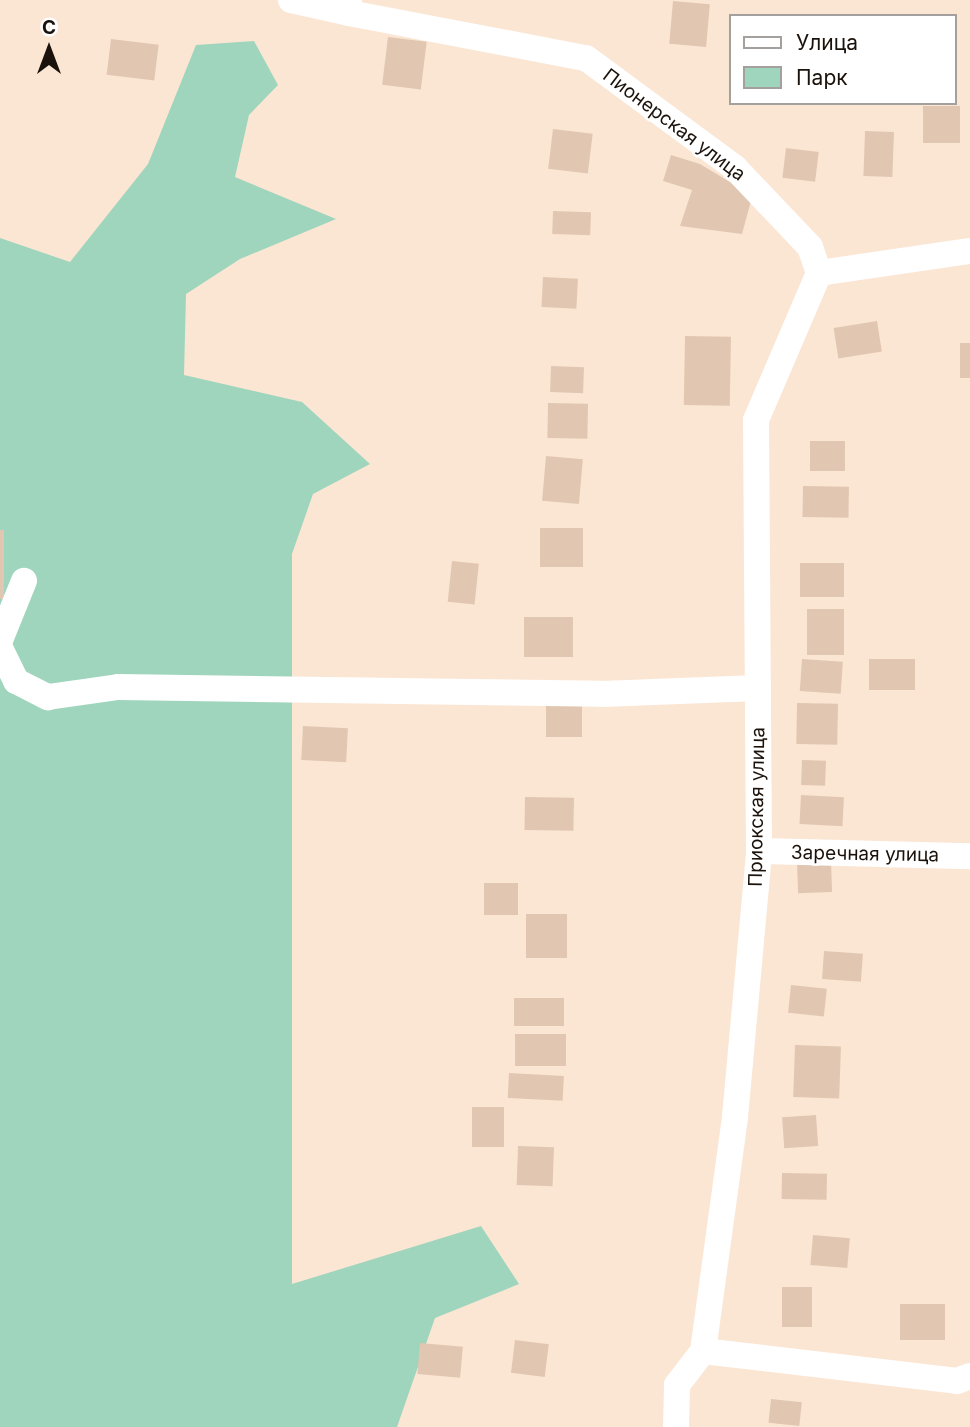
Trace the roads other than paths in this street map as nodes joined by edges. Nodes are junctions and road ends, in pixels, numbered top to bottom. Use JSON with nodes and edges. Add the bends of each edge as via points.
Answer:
{"nodes":[{"id":1,"x":291,"y":0,"type":"edge"},
{"id":2,"x":349,"y":6,"type":"edge"},
{"id":3,"x":970,"y":251,"type":"edge"},
{"id":4,"x":819,"y":273,"type":"junction"},
{"id":5,"x":24,"y":581,"type":"dead end"},
{"id":6,"x":0,"y":640,"type":"edge"},
{"id":7,"x":0,"y":648,"type":"edge"},
{"id":8,"x":758,"y":688,"type":"junction"},
{"id":9,"x":759,"y":851,"type":"junction"},
{"id":10,"x":970,"y":856,"type":"edge"},
{"id":11,"x":703,"y":1351,"type":"junction"},
{"id":12,"x":970,"y":1376,"type":"edge"},
{"id":13,"x":676,"y":1427,"type":"edge"}],
"edges":[{"from":1,"to":2,"type":"street","name":"Пионерская улица"},
{"from":2,"to":4,"type":"street","name":"Пионерская улица","via":[[586,58],[735,168],[810,247]]},
{"from":3,"to":4,"type":"street"},
{"from":4,"to":8,"type":"street","name":"Приокская улица","via":[[756,420]]},
{"from":5,"to":6,"type":"street"},
{"from":7,"to":8,"type":"street","via":[[16,681],[48,697],[118,687],[602,694]]},
{"from":8,"to":9,"type":"street","name":"Приокская улица"},
{"from":9,"to":10,"type":"street","name":"Заречная улица"},
{"from":9,"to":11,"type":"street","name":"Приокская улица","via":[[734,1117]]},
{"from":11,"to":12,"type":"street","via":[[957,1381]]},
{"from":11,"to":13,"type":"street","name":"Приокская улица","via":[[677,1385]]}]}
